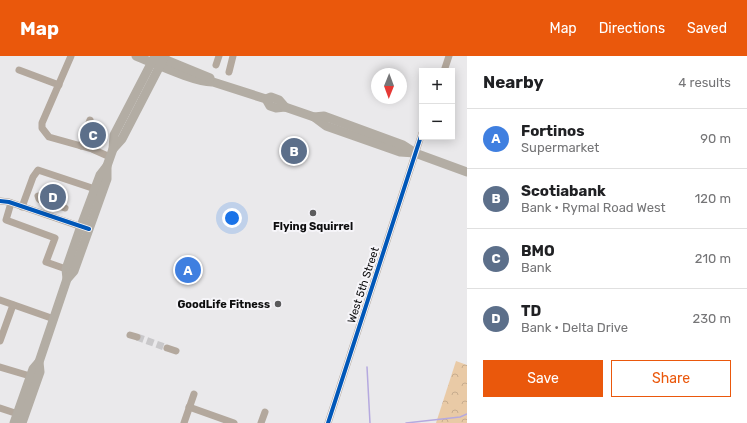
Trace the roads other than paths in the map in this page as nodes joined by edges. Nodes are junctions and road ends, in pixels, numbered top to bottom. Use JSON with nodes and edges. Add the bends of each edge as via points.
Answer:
{"nodes":[{"id":1,"x":71,"y":56,"type":"edge"},
{"id":2,"x":136,"y":56,"type":"edge"},
{"id":3,"x":220,"y":56,"type":"edge"},
{"id":4,"x":234,"y":56,"type":"edge"},
{"id":5,"x":449,"y":56,"type":"edge"},
{"id":6,"x":159,"y":59,"type":"edge"},
{"id":7,"x":216,"y":65,"type":"dead end"},
{"id":8,"x":445,"y":68,"type":"edge"},
{"id":9,"x":19,"y":70,"type":"dead end"},
{"id":10,"x":229,"y":72,"type":"dead end"},
{"id":11,"x":59,"y":85,"type":"junction"},
{"id":12,"x":90,"y":120,"type":"dead end"},
{"id":13,"x":420,"y":140,"type":"edge"},
{"id":14,"x":81,"y":146,"type":"junction"},
{"id":15,"x":112,"y":153,"type":"junction"},
{"id":16,"x":415,"y":153,"type":"junction"},
{"id":17,"x":107,"y":166,"type":"junction"},
{"id":18,"x":467,"y":172,"type":"edge"},
{"id":19,"x":95,"y":189,"type":"junction"},
{"id":20,"x":38,"y":196,"type":"dead end"},
{"id":21,"x":0,"y":201,"type":"edge"},
{"id":22,"x":11,"y":203,"type":"junction"},
{"id":23,"x":22,"y":206,"type":"junction"},
{"id":24,"x":65,"y":208,"type":"dead end"},
{"id":25,"x":85,"y":228,"type":"junction"},
{"id":26,"x":66,"y":269,"type":"junction"},
{"id":27,"x":67,"y":279,"type":"junction"},
{"id":28,"x":0,"y":300,"type":"edge"},
{"id":29,"x":13,"y":305,"type":"junction"},
{"id":30,"x":54,"y":319,"type":"junction"},
{"id":31,"x":0,"y":342,"type":"edge"},
{"id":32,"x":167,"y":348,"type":"tunnel mouth"},
{"id":33,"x":176,"y":351,"type":"dead end"},
{"id":34,"x":39,"y":362,"type":"junction"},
{"id":35,"x":0,"y":367,"type":"edge"},
{"id":36,"x":30,"y":376,"type":"junction"},
{"id":37,"x":194,"y":394,"type":"dead end"},
{"id":38,"x":189,"y":407,"type":"junction"},
{"id":39,"x":0,"y":408,"type":"edge"},
{"id":40,"x":265,"y":412,"type":"dead end"},
{"id":41,"x":19,"y":419,"type":"edge"},
{"id":42,"x":184,"y":423,"type":"edge"},
{"id":43,"x":234,"y":423,"type":"edge"},
{"id":44,"x":261,"y":423,"type":"edge"},
{"id":45,"x":328,"y":423,"type":"edge"}],
"edges":[{"from":1,"to":11,"type":"street"},
{"from":2,"to":6,"type":"main road"},
{"from":3,"to":7,"type":"street"},
{"from":4,"to":10,"type":"street"},
{"from":5,"to":8,"type":"street"},
{"from":6,"to":15,"type":"main road","via":[[114,135]]},
{"from":6,"to":16,"type":"main road","via":[[208,76],[213,82],[266,99],[270,106],[285,107],[314,117],[324,116],[403,145]]},
{"from":9,"to":11,"type":"street"},
{"from":11,"to":14,"type":"street","via":[[42,128],[49,137]]},
{"from":12,"to":14,"type":"street"},
{"from":13,"to":16,"type":"street","name":"West 5th Street"},
{"from":14,"to":15,"type":"street"},
{"from":15,"to":17,"type":"main road"},
{"from":16,"to":18,"type":"main road"},
{"from":16,"to":45,"type":"street","name":"West 5th Street"},
{"from":17,"to":19,"type":"main road","via":[[100,175]]},
{"from":17,"to":25,"type":"main road","via":[[107,179]]},
{"from":19,"to":23,"type":"street","via":[[38,170]]},
{"from":19,"to":25,"type":"main road"},
{"from":20,"to":24,"type":"street","via":[[42,201]]},
{"from":21,"to":22,"type":"street"},
{"from":22,"to":23,"type":"street"},
{"from":22,"to":26,"type":"street","via":[[6,220],[55,238],[46,262]]},
{"from":23,"to":25,"type":"street"},
{"from":25,"to":26,"type":"main road"},
{"from":25,"to":27,"type":"main road","via":[[74,270]]},
{"from":26,"to":27,"type":"main road"},
{"from":27,"to":30,"type":"main road"},
{"from":28,"to":29,"type":"street"},
{"from":29,"to":30,"type":"street"},
{"from":29,"to":31,"type":"street"},
{"from":30,"to":34,"type":"main road"},
{"from":32,"to":33,"type":"street"},
{"from":34,"to":36,"type":"main road"},
{"from":34,"to":41,"type":"main road","via":[[40,372]]},
{"from":35,"to":36,"type":"street"},
{"from":36,"to":41,"type":"main road"},
{"from":37,"to":38,"type":"street"},
{"from":38,"to":42,"type":"street"},
{"from":38,"to":43,"type":"street"},
{"from":39,"to":41,"type":"street"},
{"from":40,"to":44,"type":"street"}]}
